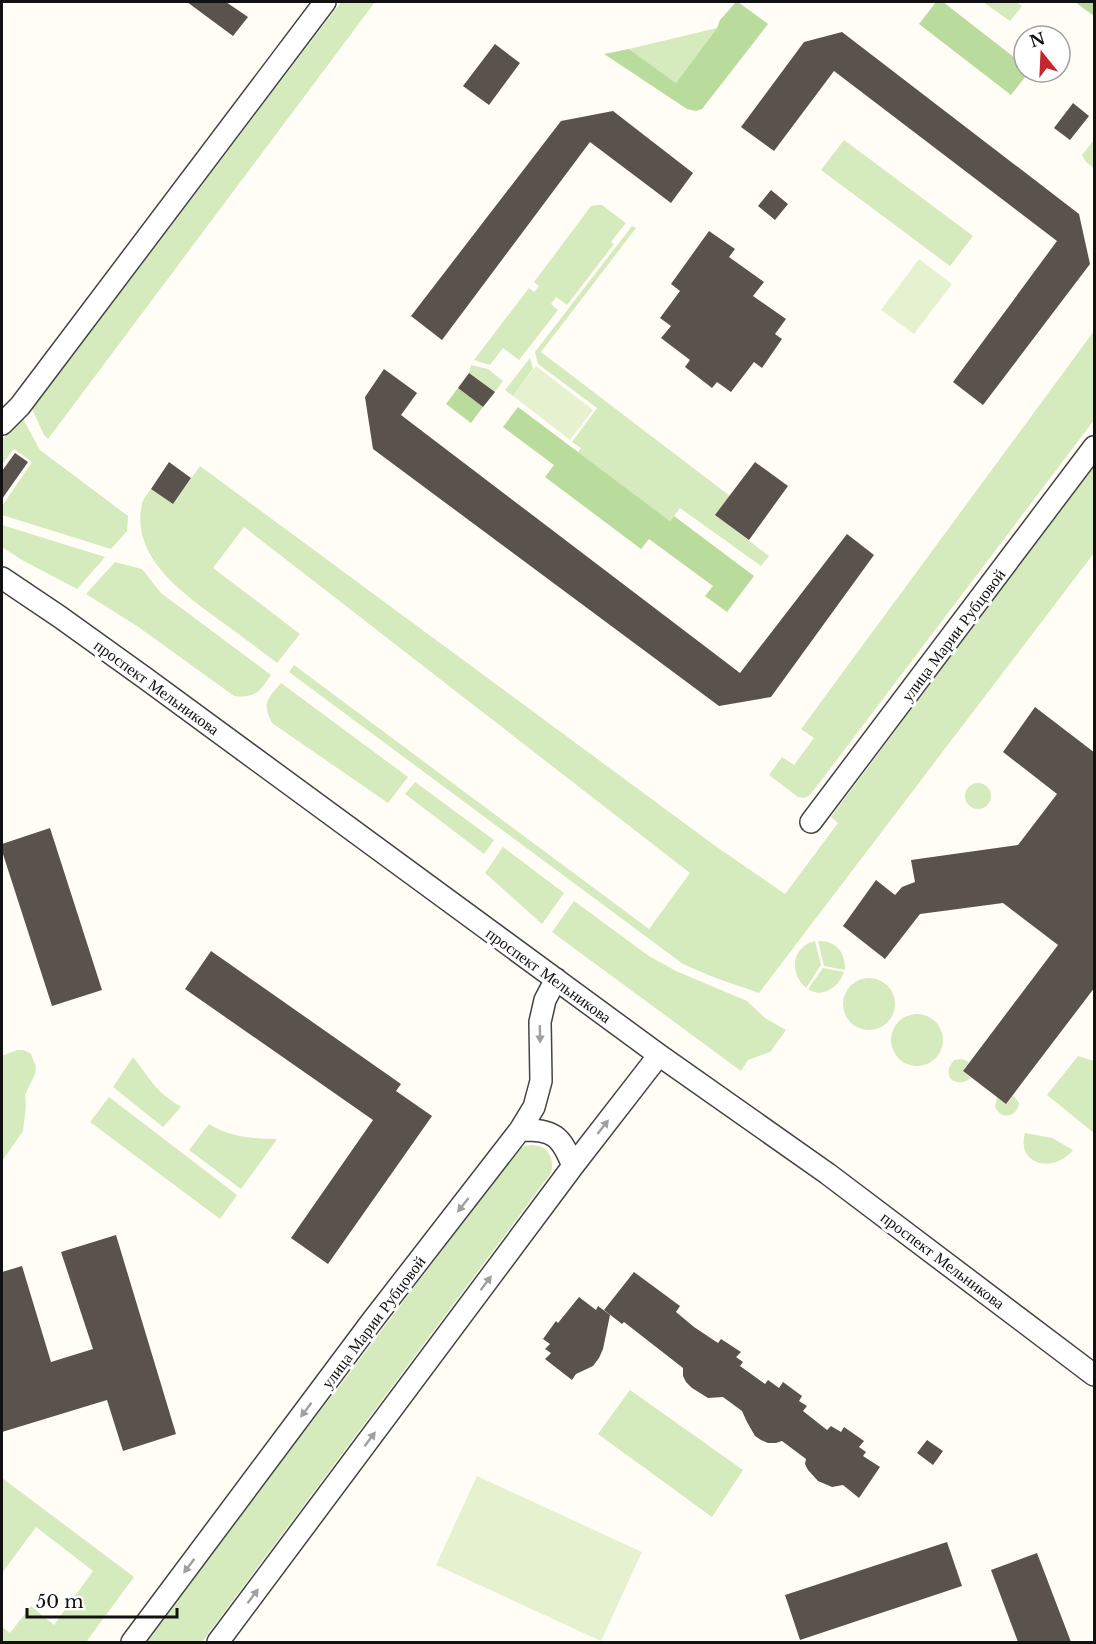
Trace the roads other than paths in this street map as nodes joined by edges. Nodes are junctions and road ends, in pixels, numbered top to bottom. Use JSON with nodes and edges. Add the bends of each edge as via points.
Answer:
{"nodes":[{"id":1,"x":325,"y":2,"type":"edge"},
{"id":2,"x":2,"y":424,"type":"edge"},
{"id":3,"x":1095,"y":447,"type":"edge"},
{"id":4,"x":2,"y":578,"type":"edge"},
{"id":5,"x":811,"y":822,"type":"dead end"},
{"id":6,"x":556,"y":979,"type":"junction"},
{"id":7,"x":659,"y":1055,"type":"junction"},
{"id":8,"x":520,"y":1131,"type":"junction"},
{"id":9,"x":573,"y":1166,"type":"junction"},
{"id":10,"x":1095,"y":1375,"type":"edge"},
{"id":11,"x":132,"y":1642,"type":"edge"},
{"id":12,"x":218,"y":1642,"type":"edge"}],
"edges":[{"from":1,"to":2,"type":"street","via":[[20,406]]},
{"from":3,"to":5,"type":"street","name":"улица Марии Рубцовой"},
{"from":4,"to":6,"type":"street","name":"проспект Мельникова"},
{"from":6,"to":7,"type":"street","name":"проспект Мельникова"},
{"from":6,"to":8,"type":"street","name":"улица Марии Рубцовой","one_way":true,"via":[[540,1022],[541,1081],[534,1107]]},
{"from":9,"to":7,"type":"street","one_way":true},
{"from":7,"to":10,"type":"street","name":"проспект Мельникова","via":[[836,1180]]},
{"from":8,"to":9,"type":"street","via":[[538,1130],[555,1136],[567,1150]]},
{"from":8,"to":11,"type":"street","name":"улица Марии Рубцовой","one_way":true},
{"from":12,"to":9,"type":"street","one_way":true}]}
